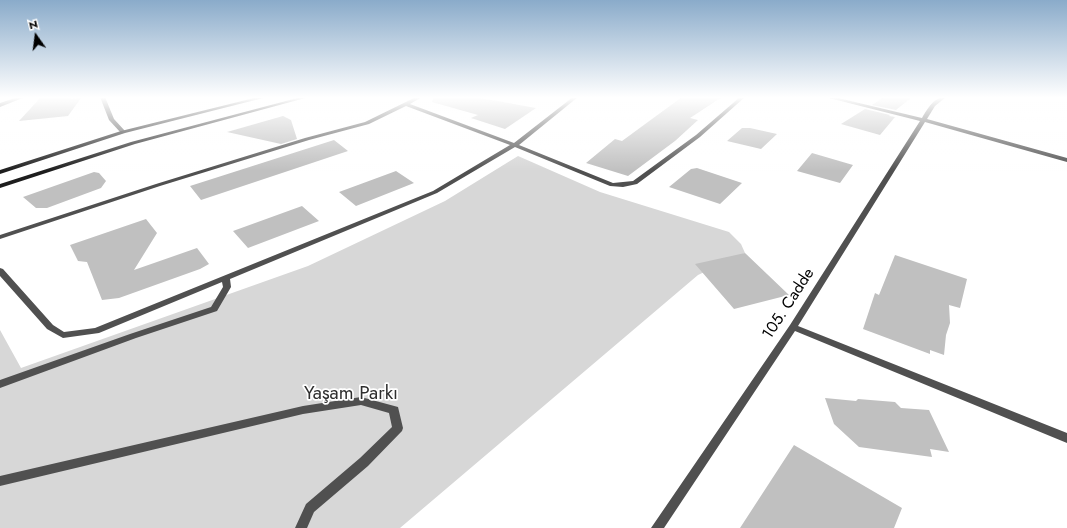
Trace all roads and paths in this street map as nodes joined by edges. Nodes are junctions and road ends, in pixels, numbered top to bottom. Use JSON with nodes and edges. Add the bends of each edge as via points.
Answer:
{"nodes":[{"id":1,"x":114,"y":122,"type":"edge"},
{"id":2,"x":165,"y":122,"type":"edge"},
{"id":3,"x":214,"y":122,"type":"edge"},
{"id":4,"x":370,"y":122,"type":"edge"},
{"id":5,"x":452,"y":122,"type":"edge"},
{"id":6,"x":545,"y":122,"type":"edge"},
{"id":7,"x":714,"y":122,"type":"edge"},
{"id":8,"x":923,"y":122,"type":"edge"},
{"id":9,"x":930,"y":122,"type":"edge"},
{"id":10,"x":123,"y":132,"type":"junction"},
{"id":11,"x":515,"y":145,"type":"junction"},
{"id":12,"x":1067,"y":160,"type":"edge"},
{"id":13,"x":0,"y":172,"type":"edge"},
{"id":14,"x":0,"y":186,"type":"edge"},
{"id":15,"x":0,"y":237,"type":"edge"},
{"id":16,"x":0,"y":271,"type":"edge"},
{"id":17,"x":226,"y":278,"type":"junction"},
{"id":18,"x":793,"y":327,"type":"junction"},
{"id":19,"x":0,"y":384,"type":"edge"},
{"id":20,"x":1067,"y":438,"type":"edge"},
{"id":21,"x":0,"y":481,"type":"edge"},
{"id":22,"x":301,"y":528,"type":"edge"},
{"id":23,"x":657,"y":528,"type":"edge"}],
"edges":[{"from":1,"to":10,"type":"street"},
{"from":2,"to":10,"type":"main road"},
{"from":3,"to":14,"type":"main road","via":[[133,143]]},
{"from":4,"to":15,"type":"street","via":[[158,185]]},
{"from":5,"to":11,"type":"street"},
{"from":6,"to":11,"type":"street"},
{"from":7,"to":11,"type":"street","via":[[635,183],[629,184],[612,185]]},
{"from":8,"to":18,"type":"street","name":"105. Cadde"},
{"from":9,"to":12,"type":"street"},
{"from":10,"to":13,"type":"main road"},
{"from":11,"to":17,"type":"street","via":[[435,192]]},
{"from":16,"to":17,"type":"street","via":[[50,327],[63,335],[96,331]]},
{"from":17,"to":19,"type":"street","via":[[227,287],[214,309]]},
{"from":18,"to":20,"type":"street"},
{"from":18,"to":23,"type":"street","name":"105. Cadde"},
{"from":21,"to":22,"type":"street","via":[[303,410],[361,401],[394,410],[398,428],[364,462],[310,508]]}]}
